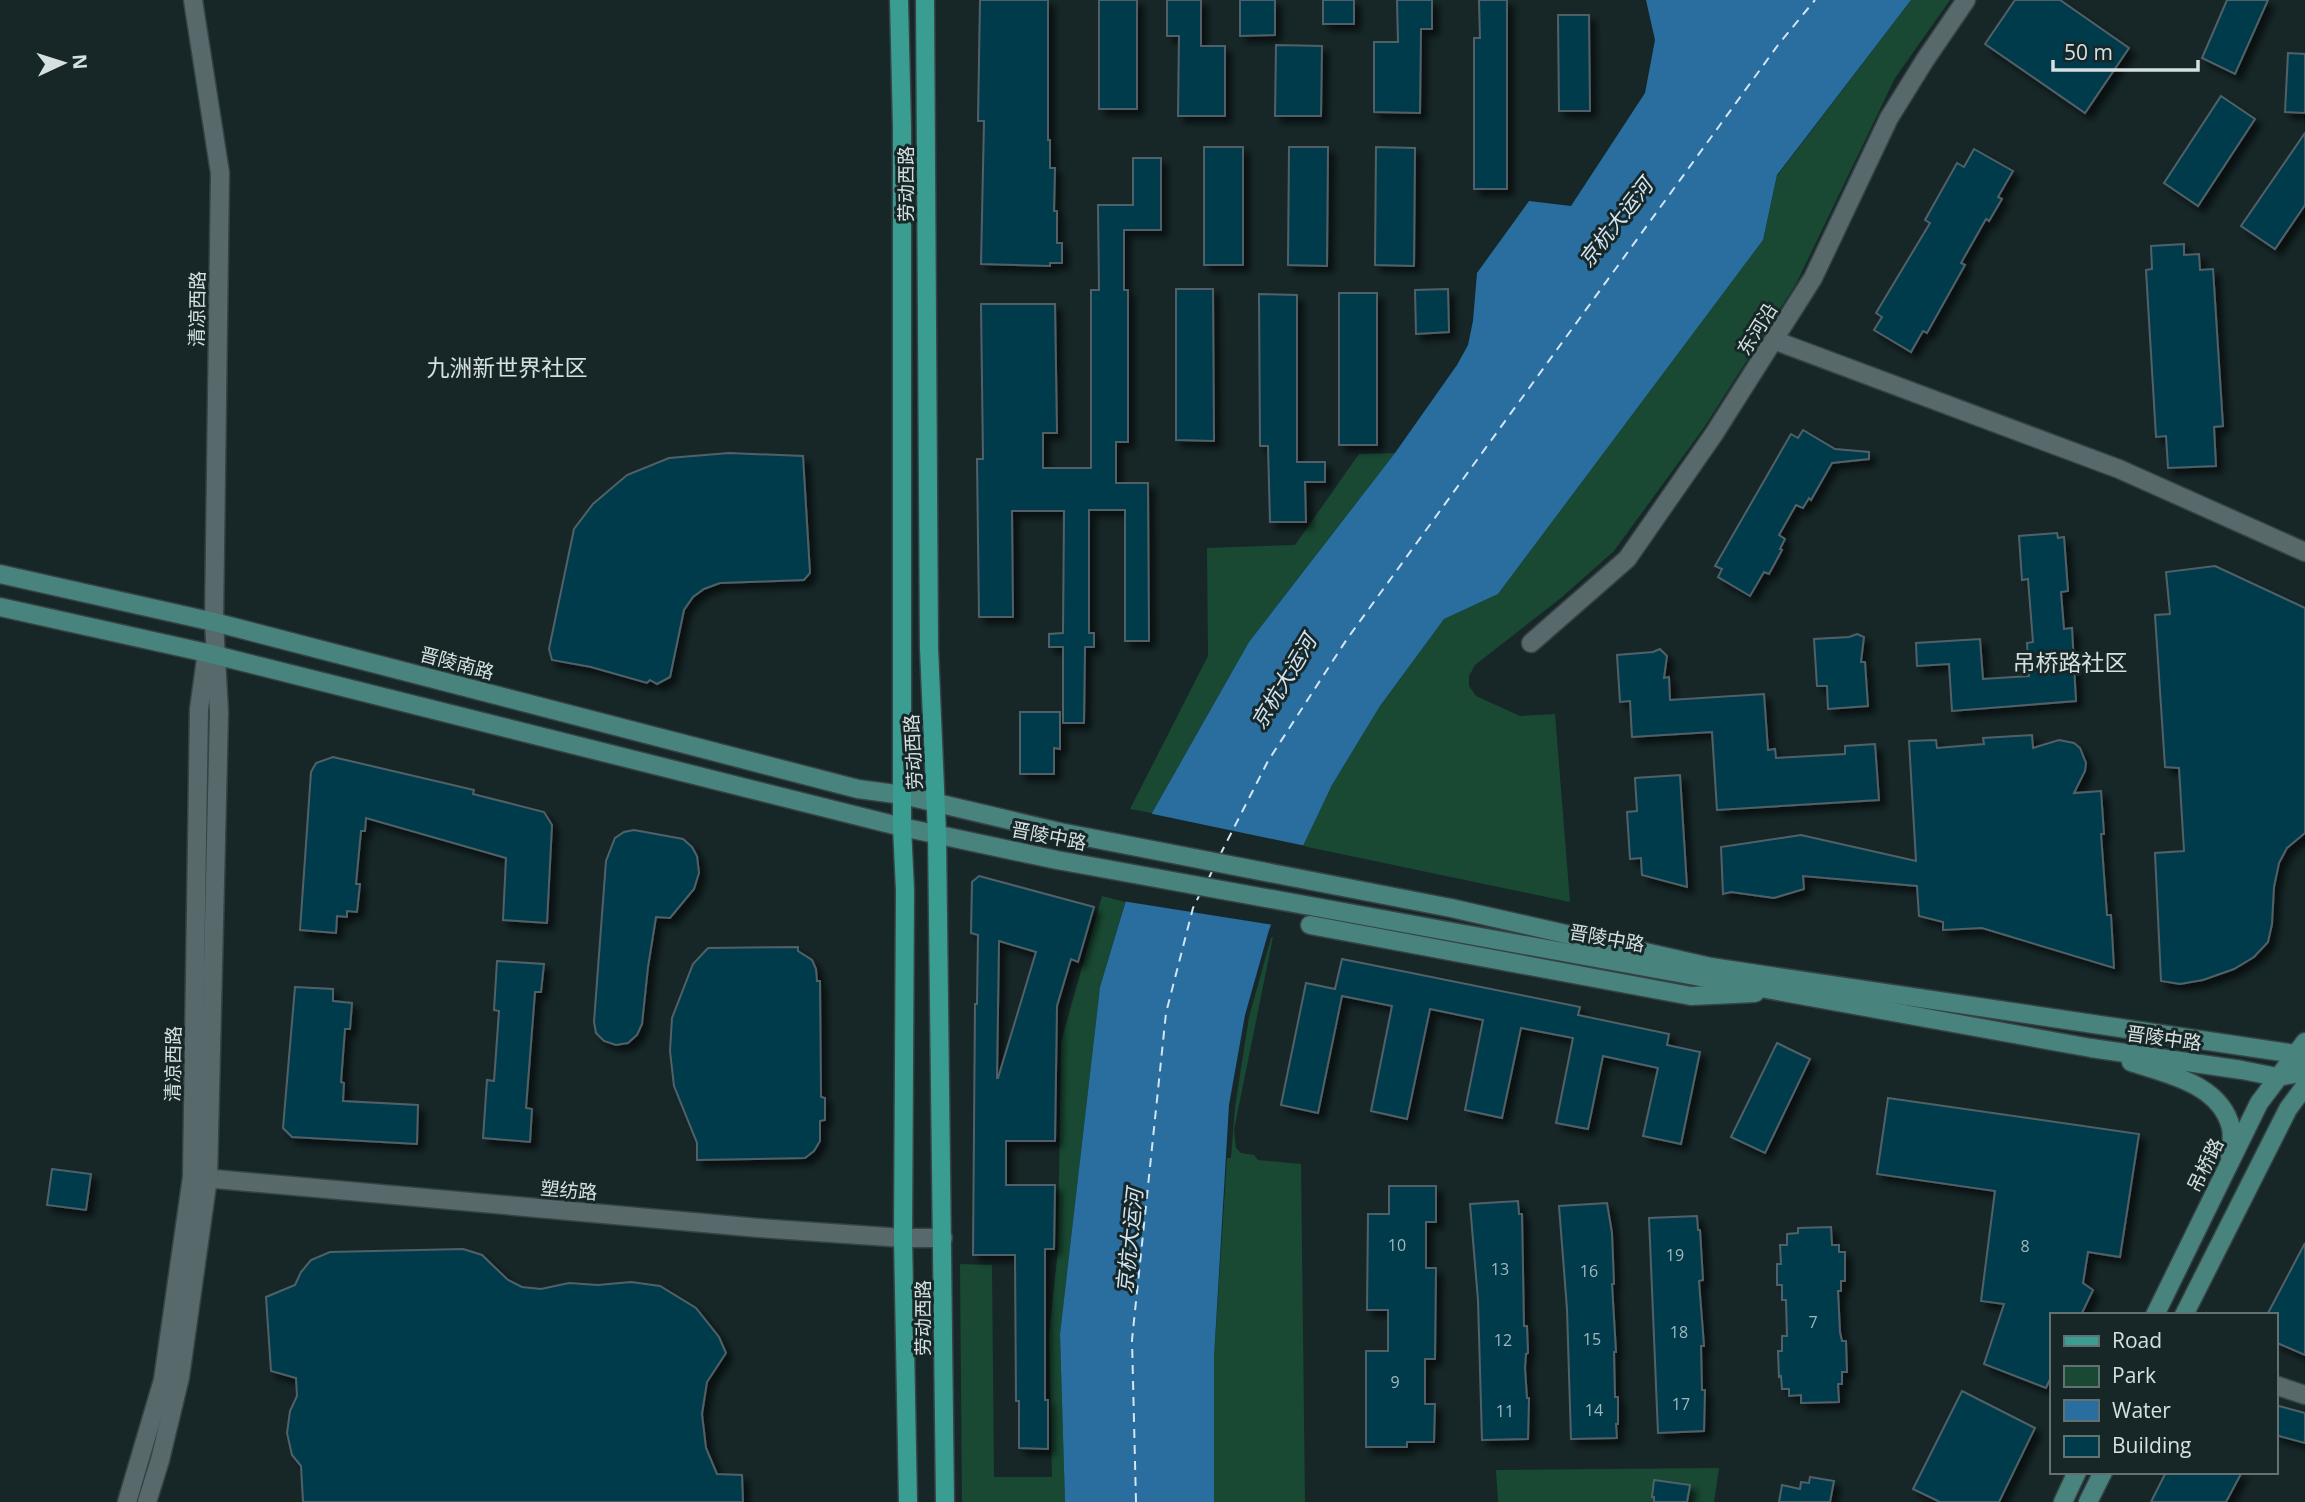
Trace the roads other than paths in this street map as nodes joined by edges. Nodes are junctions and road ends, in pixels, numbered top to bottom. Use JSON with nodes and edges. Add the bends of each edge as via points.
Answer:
{"nodes":[{"id":1,"x":192,"y":0,"type":"edge"},
{"id":2,"x":899,"y":0,"type":"edge"},
{"id":3,"x":925,"y":0,"type":"edge"},
{"id":4,"x":1966,"y":0,"type":"edge"},
{"id":5,"x":1776,"y":341,"type":"junction"},
{"id":6,"x":2305,"y":552,"type":"edge"},
{"id":7,"x":0,"y":574,"type":"edge"},
{"id":8,"x":0,"y":607,"type":"edge"},
{"id":9,"x":214,"y":622,"type":"junction"},
{"id":10,"x":1531,"y":643,"type":"dead end"},
{"id":11,"x":211,"y":655,"type":"junction"},
{"id":12,"x":902,"y":795,"type":"junction"},
{"id":13,"x":936,"y":802,"type":"junction"},
{"id":14,"x":902,"y":827,"type":"junction"},
{"id":15,"x":937,"y":834,"type":"junction"},
{"id":16,"x":1310,"y":925,"type":"dead end"},
{"id":17,"x":1785,"y":992,"type":"junction"},
{"id":18,"x":2091,"y":1048,"type":"junction"},
{"id":19,"x":2302,"y":1052,"type":"edge"},
{"id":20,"x":2305,"y":1072,"type":"edge"},
{"id":21,"x":2277,"y":1077,"type":"junction"},
{"id":22,"x":2305,"y":1086,"type":"edge"},
{"id":23,"x":2230,"y":1163,"type":"junction"},
{"id":24,"x":200,"y":1177,"type":"junction"},
{"id":25,"x":903,"y":1238,"type":"junction"},
{"id":26,"x":943,"y":1238,"type":"junction"},
{"id":27,"x":2156,"y":1313,"type":"edge"},
{"id":28,"x":2185,"y":1313,"type":"edge"},
{"id":29,"x":2277,"y":1386,"type":"edge"},
{"id":30,"x":2305,"y":1395,"type":"edge"},
{"id":31,"x":2076,"y":1474,"type":"edge"},
{"id":32,"x":2102,"y":1474,"type":"edge"},
{"id":33,"x":127,"y":1502,"type":"edge"},
{"id":34,"x":147,"y":1502,"type":"edge"},
{"id":35,"x":908,"y":1502,"type":"edge"},
{"id":36,"x":945,"y":1502,"type":"edge"},
{"id":37,"x":2063,"y":1502,"type":"edge"},
{"id":38,"x":2088,"y":1502,"type":"edge"}],
"edges":[{"from":1,"to":9,"type":"street","name":"清凉西路","via":[[220,173]]},
{"from":2,"to":12,"type":"main road","name":"劳动西路"},
{"from":3,"to":13,"type":"main road","name":"劳动西路","via":[[929,648]]},
{"from":4,"to":5,"type":"street","name":"东河沿","via":[[1889,118],[1814,278]]},
{"from":5,"to":6,"type":"street","via":[[2119,469]]},
{"from":5,"to":10,"type":"street","name":"东河沿","via":[[1627,559]]},
{"from":7,"to":9,"type":"main road","name":"晋陵南路"},
{"from":8,"to":11,"type":"main road"},
{"from":9,"to":11,"type":"street","name":"清凉西路"},
{"from":9,"to":12,"type":"main road","name":"晋陵南路","via":[[858,789]]},
{"from":11,"to":14,"type":"main road"},
{"from":11,"to":24,"type":"street","name":"清凉西路","via":[[200,709]]},
{"from":12,"to":13,"type":"main road","name":"晋陵中路"},
{"from":12,"to":14,"type":"main road","name":"劳动西路"},
{"from":13,"to":15,"type":"main road","name":"劳动西路"},
{"from":13,"to":19,"type":"main road","name":"晋陵中路","via":[[1060,832],[1464,911],[1711,967]]},
{"from":14,"to":15,"type":"main road","name":"晋陵中路"},
{"from":14,"to":25,"type":"main road","name":"劳动西路"},
{"from":15,"to":17,"type":"main road","name":"晋陵中路","via":[[1057,860]]},
{"from":15,"to":26,"type":"main road","name":"劳动西路"},
{"from":16,"to":17,"type":"main road","via":[[1691,996]]},
{"from":17,"to":18,"type":"main road","name":"晋陵中路"},
{"from":18,"to":21,"type":"main road","name":"晋陵中路"},
{"from":18,"to":23,"type":"main road","via":[[2188,1082],[2211,1096],[2231,1129]]},
{"from":19,"to":21,"type":"main road","name":"吊桥路"},
{"from":20,"to":21,"type":"main road","name":"晋陵中路"},
{"from":21,"to":23,"type":"main road","name":"吊桥路"},
{"from":22,"to":28,"type":"main road","via":[[2288,1109]]},
{"from":23,"to":27,"type":"main road","name":"吊桥路"},
{"from":24,"to":25,"type":"street","name":"塑纺路"},
{"from":24,"to":33,"type":"street","name":"清凉西路","via":[[163,1380]]},
{"from":24,"to":34,"type":"street","name":"清凉西路","via":[[180,1377]]},
{"from":25,"to":26,"type":"street","name":"塑纺路"},
{"from":25,"to":35,"type":"main road","name":"劳动西路"},
{"from":26,"to":36,"type":"main road","name":"劳动西路"},
{"from":29,"to":30,"type":"street"},
{"from":31,"to":37,"type":"main road"},
{"from":32,"to":38,"type":"main road"}]}
